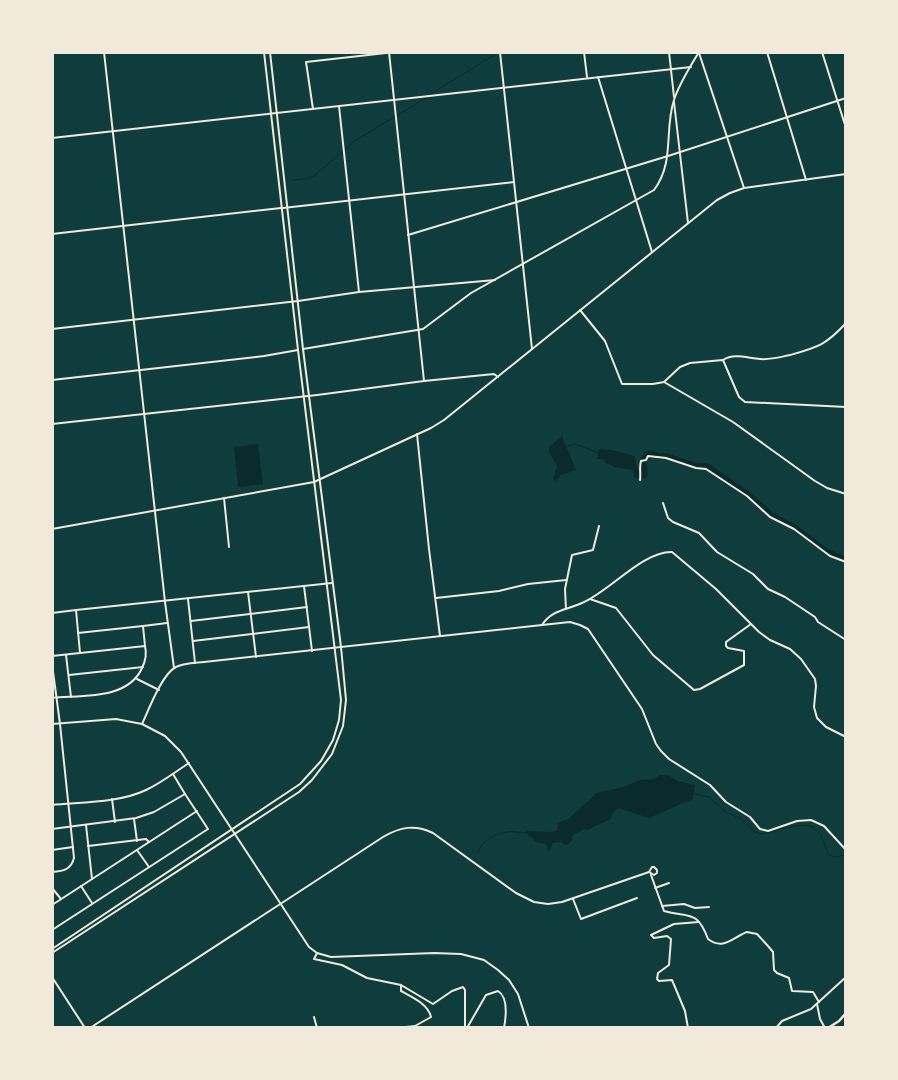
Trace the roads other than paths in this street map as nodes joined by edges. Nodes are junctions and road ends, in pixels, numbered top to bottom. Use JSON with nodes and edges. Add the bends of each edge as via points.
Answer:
{"nodes":[{"id":1,"x":104,"y":52,"type":"edge"},
{"id":2,"x":264,"y":52,"type":"edge"},
{"id":3,"x":270,"y":52,"type":"edge"},
{"id":4,"x":395,"y":52,"type":"edge"},
{"id":5,"x":584,"y":52,"type":"edge"},
{"id":6,"x":669,"y":52,"type":"edge"},
{"id":7,"x":699,"y":52,"type":"edge"},
{"id":8,"x":767,"y":52,"type":"edge"},
{"id":9,"x":822,"y":52,"type":"edge"},
{"id":10,"x":389,"y":53,"type":"edge"},
{"id":11,"x":500,"y":53,"type":"edge"},
{"id":12,"x":691,"y":67,"type":"junction"},
{"id":13,"x":670,"y":69,"type":"junction"},
{"id":14,"x":598,"y":77,"type":"junction"},
{"id":15,"x":587,"y":78,"type":"junction"},
{"id":16,"x":504,"y":88,"type":"junction"},
{"id":17,"x":846,"y":98,"type":"edge"},
{"id":18,"x":393,"y":100,"type":"junction"},
{"id":19,"x":674,"y":100,"type":"junction"},
{"id":20,"x":837,"y":101,"type":"junction"},
{"id":21,"x":339,"y":106,"type":"junction"},
{"id":22,"x":313,"y":109,"type":"junction"},
{"id":23,"x":277,"y":112,"type":"junction"},
{"id":24,"x":272,"y":113,"type":"junction"},
{"id":25,"x":787,"y":117,"type":"junction"},
{"id":26,"x":846,"y":128,"type":"edge"},
{"id":27,"x":113,"y":131,"type":"junction"},
{"id":28,"x":727,"y":137,"type":"junction"},
{"id":29,"x":52,"y":138,"type":"edge"},
{"id":30,"x":680,"y":152,"type":"junction"},
{"id":31,"x":668,"y":156,"type":"junction"},
{"id":32,"x":625,"y":169,"type":"junction"},
{"id":33,"x":846,"y":174,"type":"edge"},
{"id":34,"x":806,"y":180,"type":"junction"},
{"id":35,"x":514,"y":182,"type":"junction"},
{"id":36,"x":744,"y":188,"type":"junction"},
{"id":37,"x":403,"y":194,"type":"junction"},
{"id":38,"x":349,"y":200,"type":"junction"},
{"id":39,"x":516,"y":202,"type":"junction"},
{"id":40,"x":635,"y":202,"type":"junction"},
{"id":41,"x":288,"y":207,"type":"junction"},
{"id":42,"x":283,"y":208,"type":"junction"},
{"id":43,"x":688,"y":223,"type":"junction"},
{"id":44,"x":123,"y":226,"type":"junction"},
{"id":45,"x":52,"y":234,"type":"edge"},
{"id":46,"x":408,"y":235,"type":"junction"},
{"id":47,"x":652,"y":252,"type":"junction"},
{"id":48,"x":523,"y":265,"type":"junction"},
{"id":49,"x":496,"y":280,"type":"junction"},
{"id":50,"x":414,"y":287,"type":"junction"},
{"id":51,"x":359,"y":292,"type":"junction"},
{"id":52,"x":298,"y":301,"type":"junction"},
{"id":53,"x":292,"y":302,"type":"junction"},
{"id":54,"x":580,"y":310,"type":"junction"},
{"id":55,"x":134,"y":320,"type":"junction"},
{"id":56,"x":846,"y":323,"type":"edge"},
{"id":57,"x":52,"y":329,"type":"edge"},
{"id":58,"x":419,"y":330,"type":"junction"},
{"id":59,"x":303,"y":349,"type":"junction"},
{"id":60,"x":532,"y":349,"type":"junction"},
{"id":61,"x":298,"y":350,"type":"junction"},
{"id":62,"x":722,"y":360,"type":"junction"},
{"id":63,"x":139,"y":370,"type":"junction"},
{"id":64,"x":498,"y":377,"type":"junction"},
{"id":65,"x":52,"y":380,"type":"edge"},
{"id":66,"x":424,"y":381,"type":"junction"},
{"id":67,"x":664,"y":382,"type":"junction"},
{"id":68,"x":304,"y":396,"type":"junction"},
{"id":69,"x":309,"y":396,"type":"junction"},
{"id":70,"x":846,"y":407,"type":"edge"},
{"id":71,"x":144,"y":414,"type":"junction"},
{"id":72,"x":52,"y":424,"type":"edge"},
{"id":73,"x":417,"y":434,"type":"junction"},
{"id":74,"x":319,"y":480,"type":"junction"},
{"id":75,"x":640,"y":480,"type":"dead end"},
{"id":76,"x":314,"y":482,"type":"junction"},
{"id":77,"x":846,"y":494,"type":"edge"},
{"id":78,"x":224,"y":498,"type":"junction"},
{"id":79,"x":663,"y":503,"type":"dead end"},
{"id":80,"x":155,"y":510,"type":"junction"},
{"id":81,"x":599,"y":526,"type":"dead end"},
{"id":82,"x":52,"y":529,"type":"edge"},
{"id":83,"x":229,"y":546,"type":"dead end"},
{"id":84,"x":846,"y":562,"type":"edge"},
{"id":85,"x":566,"y":580,"type":"junction"},
{"id":86,"x":327,"y":583,"type":"junction"},
{"id":87,"x":332,"y":583,"type":"junction"},
{"id":88,"x":304,"y":586,"type":"junction"},
{"id":89,"x":248,"y":592,"type":"junction"},
{"id":90,"x":436,"y":598,"type":"junction"},
{"id":91,"x":188,"y":599,"type":"junction"},
{"id":92,"x":590,"y":600,"type":"junction"},
{"id":93,"x":165,"y":602,"type":"junction"},
{"id":94,"x":307,"y":608,"type":"junction"},
{"id":95,"x":566,"y":609,"type":"junction"},
{"id":96,"x":76,"y":610,"type":"junction"},
{"id":97,"x":52,"y":613,"type":"edge"},
{"id":98,"x":251,"y":614,"type":"junction"},
{"id":99,"x":190,"y":621,"type":"junction"},
{"id":100,"x":168,"y":623,"type":"junction"},
{"id":101,"x":751,"y":624,"type":"junction"},
{"id":102,"x":542,"y":625,"type":"junction"},
{"id":103,"x":143,"y":626,"type":"junction"},
{"id":104,"x":309,"y":628,"type":"junction"},
{"id":105,"x":78,"y":633,"type":"junction"},
{"id":106,"x":253,"y":634,"type":"junction"},
{"id":107,"x":440,"y":636,"type":"junction"},
{"id":108,"x":846,"y":640,"type":"edge"},
{"id":109,"x":193,"y":641,"type":"junction"},
{"id":110,"x":145,"y":646,"type":"junction"},
{"id":111,"x":341,"y":647,"type":"junction"},
{"id":112,"x":335,"y":648,"type":"junction"},
{"id":113,"x":312,"y":651,"type":"junction"},
{"id":114,"x":80,"y":653,"type":"junction"},
{"id":115,"x":66,"y":655,"type":"junction"},
{"id":116,"x":52,"y":656,"type":"edge"},
{"id":117,"x":256,"y":657,"type":"junction"},
{"id":118,"x":52,"y":664,"type":"edge"},
{"id":119,"x":195,"y":664,"type":"junction"},
{"id":120,"x":143,"y":667,"type":"junction"},
{"id":121,"x":174,"y":668,"type":"junction"},
{"id":122,"x":69,"y":675,"type":"junction"},
{"id":123,"x":137,"y":678,"type":"junction"},
{"id":124,"x":159,"y":690,"type":"junction"},
{"id":125,"x":71,"y":697,"type":"junction"},
{"id":126,"x":52,"y":698,"type":"edge"},
{"id":127,"x":56,"y":698,"type":"junction"},
{"id":128,"x":52,"y":724,"type":"edge"},
{"id":129,"x":60,"y":724,"type":"junction"},
{"id":130,"x":142,"y":724,"type":"junction"},
{"id":131,"x":846,"y":737,"type":"edge"},
{"id":132,"x":189,"y":763,"type":"junction"},
{"id":133,"x":173,"y":774,"type":"junction"},
{"id":134,"x":185,"y":794,"type":"junction"},
{"id":135,"x":112,"y":799,"type":"junction"},
{"id":136,"x":68,"y":804,"type":"junction"},
{"id":137,"x":52,"y":805,"type":"edge"},
{"id":138,"x":197,"y":812,"type":"junction"},
{"id":139,"x":134,"y":819,"type":"junction"},
{"id":140,"x":116,"y":822,"type":"junction"},
{"id":141,"x":86,"y":825,"type":"junction"},
{"id":142,"x":71,"y":827,"type":"junction"},
{"id":143,"x":52,"y":829,"type":"edge"},
{"id":144,"x":233,"y":830,"type":"junction"},
{"id":145,"x":235,"y":834,"type":"junction"},
{"id":146,"x":137,"y":841,"type":"junction"},
{"id":147,"x":150,"y":842,"type":"junction"},
{"id":148,"x":88,"y":846,"type":"junction"},
{"id":149,"x":73,"y":847,"type":"junction"},
{"id":150,"x":52,"y":850,"type":"edge"},
{"id":151,"x":137,"y":850,"type":"junction"},
{"id":152,"x":846,"y":850,"type":"edge"},
{"id":153,"x":149,"y":867,"type":"junction"},
{"id":154,"x":52,"y":872,"type":"edge"},
{"id":155,"x":92,"y":879,"type":"junction"},
{"id":156,"x":669,"y":883,"type":"dead end"},
{"id":157,"x":81,"y":886,"type":"junction"},
{"id":158,"x":52,"y":888,"type":"edge"},
{"id":159,"x":655,"y":888,"type":"junction"},
{"id":160,"x":637,"y":898,"type":"dead end"},
{"id":161,"x":61,"y":899,"type":"junction"},
{"id":162,"x":573,"y":899,"type":"junction"},
{"id":163,"x":52,"y":904,"type":"edge"},
{"id":164,"x":93,"y":904,"type":"junction"},
{"id":165,"x":280,"y":904,"type":"junction"},
{"id":166,"x":662,"y":906,"type":"junction"},
{"id":167,"x":709,"y":907,"type":"dead end"},
{"id":168,"x":700,"y":922,"type":"junction"},
{"id":169,"x":52,"y":930,"type":"edge"},
{"id":170,"x":52,"y":949,"type":"edge"},
{"id":171,"x":52,"y":953,"type":"edge"},
{"id":172,"x":317,"y":953,"type":"junction"},
{"id":173,"x":52,"y":977,"type":"edge"},
{"id":174,"x":846,"y":977,"type":"edge"},
{"id":175,"x":401,"y":985,"type":"junction"},
{"id":176,"x":818,"y":1003,"type":"junction"},
{"id":177,"x":846,"y":1012,"type":"edge"},
{"id":178,"x":314,"y":1017,"type":"dead end"},
{"id":179,"x":85,"y":1028,"type":"edge"},
{"id":180,"x":90,"y":1028,"type":"edge"},
{"id":181,"x":317,"y":1028,"type":"edge"},
{"id":182,"x":397,"y":1028,"type":"edge"},
{"id":183,"x":466,"y":1028,"type":"edge"},
{"id":184,"x":504,"y":1028,"type":"edge"},
{"id":185,"x":529,"y":1028,"type":"edge"},
{"id":186,"x":688,"y":1028,"type":"edge"},
{"id":187,"x":776,"y":1028,"type":"edge"},
{"id":188,"x":827,"y":1028,"type":"edge"}],
"edges":[{"from":1,"to":27,"type":"street"},
{"from":2,"to":24,"type":"street"},
{"from":3,"to":23,"type":"street"},
{"from":4,"to":10,"type":"street"},
{"from":5,"to":15,"type":"street"},
{"from":6,"to":13,"type":"street"},
{"from":7,"to":12,"type":"street"},
{"from":7,"to":28,"type":"street"},
{"from":8,"to":25,"type":"street"},
{"from":9,"to":20,"type":"street"},
{"from":10,"to":18,"type":"street"},
{"from":10,"to":22,"type":"street","via":[[306,62]]},
{"from":11,"to":16,"type":"street"},
{"from":12,"to":13,"type":"street"},
{"from":12,"to":19,"type":"street"},
{"from":13,"to":14,"type":"street"},
{"from":13,"to":19,"type":"street"},
{"from":14,"to":15,"type":"street"},
{"from":14,"to":32,"type":"street"},
{"from":15,"to":16,"type":"street"},
{"from":16,"to":18,"type":"street"},
{"from":16,"to":35,"type":"street"},
{"from":17,"to":20,"type":"street"},
{"from":18,"to":21,"type":"street"},
{"from":18,"to":37,"type":"street"},
{"from":19,"to":30,"type":"street"},
{"from":19,"to":31,"type":"street"},
{"from":20,"to":25,"type":"street"},
{"from":20,"to":26,"type":"street"},
{"from":21,"to":22,"type":"street"},
{"from":21,"to":38,"type":"street"},
{"from":22,"to":23,"type":"street"},
{"from":23,"to":24,"type":"street"},
{"from":23,"to":41,"type":"street"},
{"from":24,"to":27,"type":"street"},
{"from":24,"to":42,"type":"street"},
{"from":25,"to":28,"type":"street"},
{"from":25,"to":34,"type":"street"},
{"from":27,"to":29,"type":"street"},
{"from":27,"to":44,"type":"street"},
{"from":28,"to":30,"type":"street"},
{"from":28,"to":36,"type":"street"},
{"from":30,"to":31,"type":"street"},
{"from":30,"to":43,"type":"street"},
{"from":31,"to":32,"type":"street"},
{"from":31,"to":40,"type":"street","via":[[660,182]]},
{"from":32,"to":39,"type":"street"},
{"from":32,"to":40,"type":"street"},
{"from":33,"to":34,"type":"street"},
{"from":34,"to":36,"type":"street"},
{"from":35,"to":37,"type":"street"},
{"from":35,"to":39,"type":"street"},
{"from":36,"to":43,"type":"street","via":[[717,200]]},
{"from":37,"to":38,"type":"street"},
{"from":37,"to":46,"type":"street"},
{"from":38,"to":41,"type":"street"},
{"from":38,"to":51,"type":"street"},
{"from":39,"to":46,"type":"street"},
{"from":39,"to":48,"type":"street"},
{"from":40,"to":47,"type":"street"},
{"from":40,"to":48,"type":"street"},
{"from":41,"to":42,"type":"street"},
{"from":41,"to":52,"type":"street"},
{"from":42,"to":44,"type":"street"},
{"from":42,"to":53,"type":"street"},
{"from":43,"to":47,"type":"street"},
{"from":44,"to":45,"type":"street"},
{"from":44,"to":55,"type":"street"},
{"from":46,"to":50,"type":"street"},
{"from":47,"to":54,"type":"street"},
{"from":48,"to":49,"type":"street"},
{"from":48,"to":60,"type":"street"},
{"from":49,"to":50,"type":"street"},
{"from":49,"to":58,"type":"street"},
{"from":50,"to":51,"type":"street"},
{"from":50,"to":58,"type":"street"},
{"from":51,"to":52,"type":"street"},
{"from":52,"to":53,"type":"street"},
{"from":52,"to":59,"type":"street"},
{"from":53,"to":55,"type":"street"},
{"from":53,"to":61,"type":"street"},
{"from":54,"to":60,"type":"street"},
{"from":54,"to":67,"type":"street","via":[[605,341],[622,384]]},
{"from":55,"to":57,"type":"street"},
{"from":55,"to":63,"type":"street"},
{"from":56,"to":62,"type":"street","via":[[834,336],[811,350],[768,359],[738,356]]},
{"from":58,"to":59,"type":"street"},
{"from":58,"to":66,"type":"street"},
{"from":59,"to":69,"type":"street"},
{"from":60,"to":64,"type":"street"},
{"from":61,"to":63,"type":"street"},
{"from":61,"to":68,"type":"street"},
{"from":62,"to":67,"type":"street","via":[[690,363],[680,367]]},
{"from":62,"to":70,"type":"street","via":[[739,397],[745,402]]},
{"from":63,"to":65,"type":"street"},
{"from":63,"to":71,"type":"street"},
{"from":64,"to":66,"type":"street","via":[[494,374]]},
{"from":64,"to":73,"type":"street","via":[[444,420]]},
{"from":66,"to":69,"type":"street"},
{"from":67,"to":77,"type":"street","via":[[733,422],[815,481]]},
{"from":68,"to":69,"type":"street"},
{"from":68,"to":71,"type":"street"},
{"from":68,"to":76,"type":"street"},
{"from":69,"to":74,"type":"street"},
{"from":71,"to":72,"type":"street"},
{"from":71,"to":80,"type":"street"},
{"from":73,"to":74,"type":"street"},
{"from":73,"to":90,"type":"street"},
{"from":74,"to":76,"type":"street"},
{"from":74,"to":87,"type":"street"},
{"from":75,"to":84,"type":"street","via":[[641,461],[650,455],[706,469],[747,496],[770,517],[794,529],[830,556]]},
{"from":76,"to":78,"type":"street"},
{"from":76,"to":86,"type":"street"},
{"from":78,"to":80,"type":"street"},
{"from":78,"to":83,"type":"street"},
{"from":79,"to":108,"type":"street","via":[[668,518],[673,522],[699,533],[717,552]]},
{"from":80,"to":82,"type":"street"},
{"from":80,"to":93,"type":"street"},
{"from":81,"to":85,"type":"street","via":[[593,550],[573,554]]},
{"from":85,"to":90,"type":"street"},
{"from":85,"to":95,"type":"street"},
{"from":86,"to":87,"type":"street"},
{"from":86,"to":88,"type":"street"},
{"from":86,"to":112,"type":"street"},
{"from":87,"to":111,"type":"street"},
{"from":88,"to":89,"type":"street"},
{"from":88,"to":94,"type":"street"},
{"from":89,"to":91,"type":"street"},
{"from":89,"to":98,"type":"street"},
{"from":90,"to":107,"type":"street"},
{"from":91,"to":93,"type":"street"},
{"from":91,"to":99,"type":"street"},
{"from":92,"to":95,"type":"street"},
{"from":92,"to":101,"type":"street","via":[[632,568],[670,552],[716,589]]},
{"from":92,"to":101,"type":"street","via":[[616,608],[653,654],[695,690],[744,665],[744,651],[728,648],[726,642]]},
{"from":93,"to":96,"type":"street"},
{"from":93,"to":100,"type":"street"},
{"from":94,"to":98,"type":"street"},
{"from":94,"to":104,"type":"street"},
{"from":95,"to":102,"type":"street","via":[[548,616]]},
{"from":96,"to":97,"type":"street"},
{"from":96,"to":105,"type":"street"},
{"from":98,"to":99,"type":"street"},
{"from":98,"to":106,"type":"street"},
{"from":99,"to":109,"type":"street"},
{"from":100,"to":103,"type":"street"},
{"from":100,"to":121,"type":"street"},
{"from":101,"to":131,"type":"street","via":[[770,640],[790,649],[806,665],[815,679],[817,718],[826,727]]},
{"from":102,"to":107,"type":"street"},
{"from":102,"to":152,"type":"street","via":[[570,622],[588,629],[642,708],[656,744],[664,755],[710,785],[760,829],[768,831],[797,821],[812,820],[824,826]]},
{"from":103,"to":105,"type":"street"},
{"from":103,"to":110,"type":"street"},
{"from":104,"to":106,"type":"street"},
{"from":104,"to":113,"type":"street"},
{"from":105,"to":114,"type":"street"},
{"from":106,"to":109,"type":"street"},
{"from":106,"to":117,"type":"street"},
{"from":107,"to":111,"type":"street"},
{"from":109,"to":119,"type":"street"},
{"from":110,"to":114,"type":"street"},
{"from":110,"to":120,"type":"street","via":[[147,656]]},
{"from":111,"to":112,"type":"street"},
{"from":111,"to":145,"type":"street","via":[[346,710],[333,755],[299,792]]},
{"from":112,"to":113,"type":"street"},
{"from":112,"to":144,"type":"street","via":[[340,710],[327,752],[300,784]]},
{"from":113,"to":117,"type":"street"},
{"from":114,"to":115,"type":"street"},
{"from":115,"to":116,"type":"street"},
{"from":115,"to":122,"type":"street"},
{"from":117,"to":119,"type":"street"},
{"from":118,"to":127,"type":"street"},
{"from":119,"to":121,"type":"street"},
{"from":120,"to":122,"type":"street"},
{"from":120,"to":123,"type":"street"},
{"from":121,"to":124,"type":"street"},
{"from":122,"to":125,"type":"street"},
{"from":123,"to":124,"type":"street"},
{"from":123,"to":125,"type":"street","via":[[118,691]]},
{"from":124,"to":130,"type":"street"},
{"from":125,"to":127,"type":"street"},
{"from":126,"to":127,"type":"street"},
{"from":127,"to":129,"type":"street"},
{"from":128,"to":129,"type":"street"},
{"from":129,"to":130,"type":"street","via":[[116,719]]},
{"from":129,"to":136,"type":"street"},
{"from":130,"to":132,"type":"street","via":[[172,742]]},
{"from":132,"to":133,"type":"street"},
{"from":132,"to":144,"type":"street"},
{"from":133,"to":134,"type":"street"},
{"from":133,"to":135,"type":"street","via":[[146,790]]},
{"from":134,"to":138,"type":"street"},
{"from":134,"to":139,"type":"street","via":[[154,812]]},
{"from":135,"to":136,"type":"street"},
{"from":135,"to":140,"type":"street"},
{"from":136,"to":137,"type":"street"},
{"from":136,"to":142,"type":"street"},
{"from":138,"to":147,"type":"street"},
{"from":138,"to":153,"type":"street","via":[[208,829]]},
{"from":139,"to":140,"type":"street"},
{"from":139,"to":146,"type":"street"},
{"from":140,"to":141,"type":"street"},
{"from":141,"to":142,"type":"street"},
{"from":141,"to":148,"type":"street"},
{"from":142,"to":143,"type":"street"},
{"from":142,"to":149,"type":"street"},
{"from":144,"to":145,"type":"street"},
{"from":144,"to":170,"type":"street"},
{"from":145,"to":165,"type":"street"},
{"from":145,"to":171,"type":"street"},
{"from":146,"to":147,"type":"street","via":[[146,839]]},
{"from":146,"to":148,"type":"street"},
{"from":147,"to":151,"type":"street"},
{"from":148,"to":155,"type":"street"},
{"from":149,"to":150,"type":"street"},
{"from":149,"to":154,"type":"street","via":[[72,865],[66,870]]},
{"from":151,"to":153,"type":"street"},
{"from":151,"to":155,"type":"street"},
{"from":153,"to":164,"type":"street"},
{"from":155,"to":157,"type":"street"},
{"from":156,"to":159,"type":"street"},
{"from":157,"to":161,"type":"street"},
{"from":157,"to":164,"type":"street"},
{"from":158,"to":161,"type":"street"},
{"from":159,"to":162,"type":"street","via":[[650,874]]},
{"from":159,"to":166,"type":"street"},
{"from":160,"to":162,"type":"street","via":[[581,919]]},
{"from":161,"to":163,"type":"street"},
{"from":162,"to":165,"type":"street","via":[[548,904],[528,900],[433,833],[411,827],[383,837]]},
{"from":164,"to":169,"type":"street"},
{"from":165,"to":172,"type":"street","via":[[309,947]]},
{"from":165,"to":180,"type":"street"},
{"from":166,"to":167,"type":"street"},
{"from":166,"to":168,"type":"street","via":[[665,911],[690,916]]},
{"from":168,"to":176,"type":"street","via":[[708,940],[715,943],[728,943],[747,932],[757,934],[772,951],[774,970],[789,978],[792,991],[813,992]]},
{"from":168,"to":186,"type":"street","via":[[674,924],[651,935],[671,939],[669,964],[658,973],[657,979],[672,980],[685,1011]]},
{"from":172,"to":175,"type":"street","via":[[314,960],[342,965],[367,978]]},
{"from":172,"to":185,"type":"street","via":[[331,957],[461,954],[484,960],[509,980],[518,994]]},
{"from":173,"to":179,"type":"street"},
{"from":174,"to":176,"type":"street"},
{"from":175,"to":182,"type":"street","via":[[401,991],[422,1005],[431,1017],[415,1026]]},
{"from":175,"to":183,"type":"street","via":[[433,1004],[463,987]]},
{"from":176,"to":187,"type":"street","via":[[782,1021]]},
{"from":176,"to":188,"type":"street","via":[[820,1019]]},
{"from":177,"to":188,"type":"main road"},
{"from":178,"to":181,"type":"street"},
{"from":183,"to":184,"type":"street","via":[[486,995],[498,991],[503,996]]}]}
